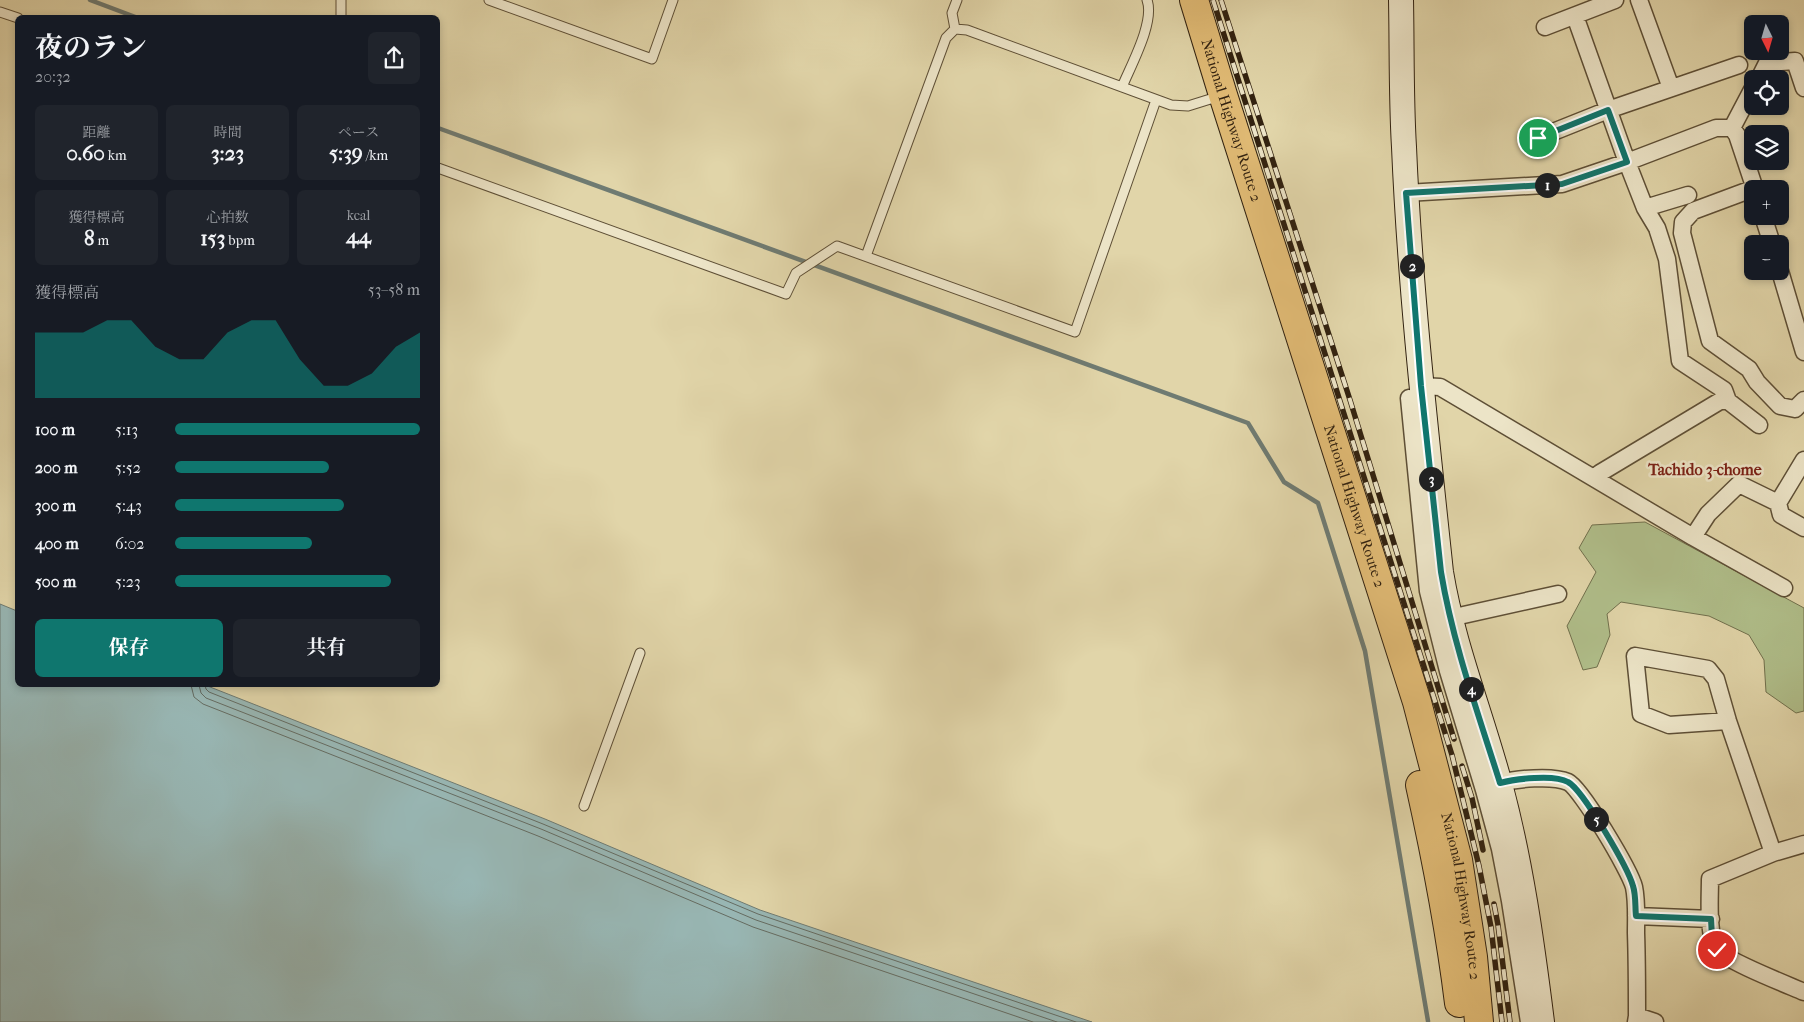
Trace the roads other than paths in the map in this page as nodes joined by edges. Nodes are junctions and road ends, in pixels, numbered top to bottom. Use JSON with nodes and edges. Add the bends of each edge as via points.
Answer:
{"nodes":[{"id":1,"x":341,"y":0,"type":"edge"},
{"id":2,"x":489,"y":0,"type":"edge"},
{"id":3,"x":673,"y":0,"type":"edge"},
{"id":4,"x":957,"y":0,"type":"edge"},
{"id":5,"x":1147,"y":0,"type":"edge"},
{"id":6,"x":1177,"y":0,"type":"edge"},
{"id":7,"x":1194,"y":0,"type":"edge"},
{"id":8,"x":1402,"y":0,"type":"edge"},
{"id":9,"x":1639,"y":0,"type":"edge"},
{"id":10,"x":1608,"y":1,"type":"edge"},
{"id":11,"x":0,"y":12,"type":"edge"},
{"id":12,"x":341,"y":15,"type":"edge"},
{"id":13,"x":1575,"y":16,"type":"junction"},
{"id":14,"x":15,"y":17,"type":"edge"},
{"id":15,"x":1545,"y":28,"type":"dead end"},
{"id":16,"x":955,"y":29,"type":"junction"},
{"id":17,"x":1739,"y":65,"type":"dead end"},
{"id":18,"x":1764,"y":70,"type":"edge"},
{"id":19,"x":1122,"y":87,"type":"junction"},
{"id":20,"x":1672,"y":88,"type":"junction"},
{"id":21,"x":1804,"y":88,"type":"edge"},
{"id":22,"x":1216,"y":98,"type":"junction"},
{"id":23,"x":1156,"y":100,"type":"junction"},
{"id":24,"x":1744,"y":105,"type":"edge"},
{"id":25,"x":1608,"y":110,"type":"junction"},
{"id":26,"x":1732,"y":128,"type":"junction"},
{"id":27,"x":1538,"y":138,"type":"dead end"},
{"id":28,"x":1627,"y":162,"type":"junction"},
{"id":29,"x":440,"y":169,"type":"edge"},
{"id":30,"x":1751,"y":180,"type":"edge"},
{"id":31,"x":1406,"y":193,"type":"junction"},
{"id":32,"x":1744,"y":193,"type":"edge"},
{"id":33,"x":1688,"y":196,"type":"dead end"},
{"id":34,"x":1645,"y":208,"type":"junction"},
{"id":35,"x":866,"y":256,"type":"junction"},
{"id":36,"x":1783,"y":280,"type":"edge"},
{"id":37,"x":1804,"y":352,"type":"edge"},
{"id":38,"x":1415,"y":392,"type":"junction"},
{"id":39,"x":1804,"y":400,"type":"edge"},
{"id":40,"x":1728,"y":401,"type":"junction"},
{"id":41,"x":1759,"y":425,"type":"dead end"},
{"id":42,"x":1804,"y":460,"type":"edge"},
{"id":43,"x":1595,"y":478,"type":"junction"},
{"id":44,"x":1778,"y":503,"type":"junction"},
{"id":45,"x":1804,"y":528,"type":"edge"},
{"id":46,"x":1693,"y":536,"type":"junction"},
{"id":47,"x":1784,"y":588,"type":"dead end"},
{"id":48,"x":1558,"y":594,"type":"dead end"},
{"id":49,"x":1450,"y":618,"type":"junction"},
{"id":50,"x":640,"y":653,"type":"dead end"},
{"id":51,"x":1728,"y":720,"type":"junction"},
{"id":52,"x":1500,"y":783,"type":"junction"},
{"id":53,"x":584,"y":806,"type":"dead end"},
{"id":54,"x":1804,"y":844,"type":"edge"},
{"id":55,"x":1773,"y":853,"type":"junction"},
{"id":56,"x":1636,"y":916,"type":"junction"},
{"id":57,"x":1711,"y":919,"type":"junction"},
{"id":58,"x":1804,"y":992,"type":"edge"},
{"id":59,"x":1637,"y":1019,"type":"edge"},
{"id":60,"x":1462,"y":1022,"type":"edge"},
{"id":61,"x":1479,"y":1022,"type":"edge"},
{"id":62,"x":1529,"y":1022,"type":"edge"},
{"id":63,"x":1542,"y":1022,"type":"edge"},
{"id":64,"x":1655,"y":1022,"type":"edge"}],
"edges":[{"from":1,"to":12,"type":"lane"},
{"from":2,"to":3,"type":"lane","via":[[652,59]]},
{"from":4,"to":16,"type":"lane","via":[[952,13]]},
{"from":5,"to":19,"type":"lane","via":[[1150,8],[1148,22]]},
{"from":6,"to":22,"type":"highway","name":"National Highway Route 2"},
{"from":7,"to":22,"type":"highway","name":"National Highway Route 2"},
{"from":8,"to":31,"type":"street"},
{"from":9,"to":20,"type":"street"},
{"from":10,"to":13,"type":"street"},
{"from":11,"to":14,"type":"lane"},
{"from":13,"to":15,"type":"street"},
{"from":13,"to":25,"type":"street"},
{"from":16,"to":19,"type":"lane","via":[[967,30]]},
{"from":16,"to":35,"type":"lane","via":[[946,38]]},
{"from":17,"to":20,"type":"street"},
{"from":18,"to":21,"type":"street","via":[[1767,63],[1795,61]]},
{"from":19,"to":23,"type":"lane"},
{"from":20,"to":25,"type":"street"},
{"from":22,"to":23,"type":"lane","via":[[1179,106]]},
{"from":22,"to":60,"type":"highway","name":"National Highway Route 2","via":[[1243,205],[1303,375],[1400,697],[1441,886]]},
{"from":22,"to":61,"type":"highway","name":"National Highway Route 2","via":[[1268,232],[1419,711],[1458,860]]},
{"from":23,"to":35,"type":"lane","via":[[1075,332]]},
{"from":24,"to":26,"type":"street"},
{"from":25,"to":27,"type":"street"},
{"from":25,"to":28,"type":"street"},
{"from":26,"to":28,"type":"street","via":[[1716,128]]},
{"from":26,"to":30,"type":"street"},
{"from":28,"to":31,"type":"street","via":[[1562,184]]},
{"from":28,"to":34,"type":"street"},
{"from":29,"to":35,"type":"lane","via":[[786,294],[796,273],[837,246]]},
{"from":31,"to":38,"type":"street"},
{"from":32,"to":39,"type":"street","via":[[1693,211],[1683,222],[1682,234],[1710,341],[1749,369],[1780,406],[1795,409]]},
{"from":33,"to":34,"type":"street"},
{"from":34,"to":40,"type":"street","via":[[1657,228],[1667,259],[1680,361],[1724,390]]},
{"from":36,"to":37,"type":"street"},
{"from":38,"to":43,"type":"street","via":[[1440,387]]},
{"from":38,"to":49,"type":"street"},
{"from":38,"to":62,"type":"street","via":[[1428,591],[1500,849]]},
{"from":40,"to":41,"type":"street"},
{"from":40,"to":43,"type":"street","via":[[1720,401]]},
{"from":42,"to":44,"type":"street"},
{"from":43,"to":46,"type":"street"},
{"from":44,"to":45,"type":"street","via":[[1781,515]]},
{"from":44,"to":46,"type":"street","via":[[1740,484],[1708,514]]},
{"from":46,"to":47,"type":"street"},
{"from":48,"to":49,"type":"street"},
{"from":49,"to":52,"type":"street"},
{"from":50,"to":53,"type":"lane"},
{"from":51,"to":51,"type":"street","via":[[1716,679],[1708,669],[1635,656],[1641,714],[1669,725]]},
{"from":51,"to":55,"type":"street"},
{"from":52,"to":56,"type":"street","via":[[1553,779],[1568,782],[1585,800],[1628,872],[1634,887]]},
{"from":52,"to":63,"type":"street","via":[[1514,838]]},
{"from":54,"to":55,"type":"street"},
{"from":55,"to":57,"type":"street","via":[[1710,879]]},
{"from":56,"to":57,"type":"street"},
{"from":56,"to":59,"type":"street"},
{"from":57,"to":58,"type":"street","via":[[1717,950]]},
{"from":59,"to":64,"type":"street"}]}
